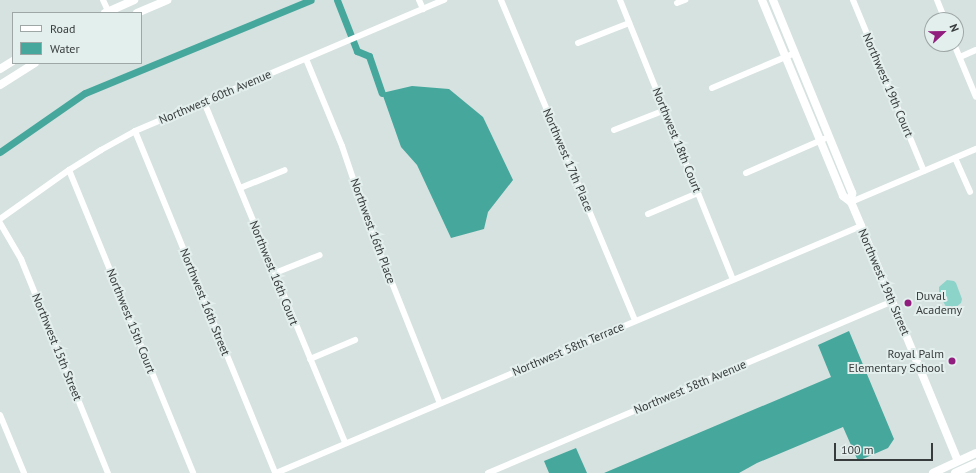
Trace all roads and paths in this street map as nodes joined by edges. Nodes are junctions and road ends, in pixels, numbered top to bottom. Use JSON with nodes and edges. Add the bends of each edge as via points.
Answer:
{"nodes":[{"id":1,"x":103,"y":0,"type":"edge"},
{"id":2,"x":134,"y":0,"type":"edge"},
{"id":3,"x":167,"y":0,"type":"edge"},
{"id":4,"x":419,"y":0,"type":"edge"},
{"id":5,"x":444,"y":0,"type":"edge"},
{"id":6,"x":501,"y":0,"type":"edge"},
{"id":7,"x":620,"y":0,"type":"edge"},
{"id":8,"x":685,"y":0,"type":"edge"},
{"id":9,"x":762,"y":0,"type":"edge"},
{"id":10,"x":773,"y":0,"type":"edge"},
{"id":11,"x":853,"y":0,"type":"edge"},
{"id":12,"x":936,"y":0,"type":"edge"},
{"id":13,"x":677,"y":3,"type":"dead end"},
{"id":14,"x":422,"y":9,"type":"junction"},
{"id":15,"x":107,"y":12,"type":"edge"},
{"id":16,"x":139,"y":12,"type":"edge"},
{"id":17,"x":941,"y":12,"type":"edge"},
{"id":18,"x":629,"y":23,"type":"junction"},
{"id":19,"x":578,"y":43,"type":"dead end"},
{"id":20,"x":976,"y":50,"type":"edge"},
{"id":21,"x":958,"y":52,"type":"edge"},
{"id":22,"x":795,"y":53,"type":"junction"},
{"id":23,"x":786,"y":56,"type":"junction"},
{"id":24,"x":960,"y":57,"type":"junction"},
{"id":25,"x":306,"y":59,"type":"junction"},
{"id":26,"x":12,"y":62,"type":"edge"},
{"id":27,"x":34,"y":64,"type":"edge"},
{"id":28,"x":0,"y":70,"type":"edge"},
{"id":29,"x":0,"y":85,"type":"edge"},
{"id":30,"x":712,"y":88,"type":"dead end"},
{"id":31,"x":976,"y":97,"type":"edge"},
{"id":32,"x":204,"y":102,"type":"junction"},
{"id":33,"x":665,"y":110,"type":"junction"},
{"id":34,"x":614,"y":130,"type":"dead end"},
{"id":35,"x":135,"y":131,"type":"junction"},
{"id":36,"x":825,"y":139,"type":"junction"},
{"id":37,"x":976,"y":149,"type":"edge"},
{"id":38,"x":955,"y":158,"type":"junction"},
{"id":39,"x":69,"y":170,"type":"junction"},
{"id":40,"x":285,"y":170,"type":"dead end"},
{"id":41,"x":924,"y":171,"type":"junction"},
{"id":42,"x":746,"y":173,"type":"dead end"},
{"id":43,"x":240,"y":188,"type":"junction"},
{"id":44,"x":970,"y":192,"type":"dead end"},
{"id":45,"x":698,"y":193,"type":"junction"},
{"id":46,"x":851,"y":202,"type":"junction"},
{"id":47,"x":648,"y":214,"type":"dead end"},
{"id":48,"x":0,"y":219,"type":"edge"},
{"id":49,"x":0,"y":223,"type":"edge"},
{"id":50,"x":861,"y":226,"type":"junction"},
{"id":51,"x":320,"y":255,"type":"dead end"},
{"id":52,"x":275,"y":273,"type":"junction"},
{"id":53,"x":733,"y":279,"type":"junction"},
{"id":54,"x":893,"y":301,"type":"junction"},
{"id":55,"x":635,"y":320,"type":"junction"},
{"id":56,"x":355,"y":340,"type":"dead end"},
{"id":57,"x":310,"y":359,"type":"junction"},
{"id":58,"x":440,"y":403,"type":"junction"},
{"id":59,"x":0,"y":415,"type":"edge"},
{"id":60,"x":345,"y":443,"type":"junction"},
{"id":61,"x":976,"y":453,"type":"edge"},
{"id":62,"x":958,"y":461,"type":"junction"},
{"id":63,"x":976,"y":463,"type":"edge"},
{"id":64,"x":495,"y":472,"type":"edge"},
{"id":65,"x":959,"y":472,"type":"edge"},
{"id":66,"x":24,"y":473,"type":"edge"},
{"id":67,"x":108,"y":473,"type":"edge"},
{"id":68,"x":193,"y":473,"type":"edge"},
{"id":69,"x":275,"y":473,"type":"edge"},
{"id":70,"x":488,"y":473,"type":"edge"},
{"id":71,"x":933,"y":473,"type":"edge"}],
"edges":[{"from":1,"to":15,"type":"street"},
{"from":2,"to":15,"type":"street"},
{"from":3,"to":16,"type":"street"},
{"from":4,"to":14,"type":"street"},
{"from":5,"to":14,"type":"street","name":"Northwest 60th Avenue"},
{"from":6,"to":55,"type":"street","name":"Northwest 17th Place"},
{"from":7,"to":18,"type":"street","name":"Northwest 18th Court"},
{"from":8,"to":13,"type":"street"},
{"from":9,"to":23,"type":"street","name":"Northwest 19th Street"},
{"from":10,"to":22,"type":"street","name":"Northwest 19th Street"},
{"from":11,"to":41,"type":"street","name":"Northwest 19th Court"},
{"from":12,"to":17,"type":"street"},
{"from":14,"to":25,"type":"street","name":"Northwest 60th Avenue"},
{"from":18,"to":19,"type":"street"},
{"from":18,"to":33,"type":"street","name":"Northwest 18th Court"},
{"from":20,"to":24,"type":"street"},
{"from":21,"to":24,"type":"street"},
{"from":22,"to":23,"type":"street"},
{"from":22,"to":36,"type":"street","name":"Northwest 19th Street"},
{"from":23,"to":30,"type":"street"},
{"from":23,"to":36,"type":"street","name":"Northwest 19th Street"},
{"from":24,"to":31,"type":"street"},
{"from":25,"to":32,"type":"street","name":"Northwest 60th Avenue"},
{"from":25,"to":58,"type":"street","name":"Northwest 16th Place"},
{"from":26,"to":28,"type":"street"},
{"from":27,"to":29,"type":"street"},
{"from":32,"to":35,"type":"street","name":"Northwest 60th Avenue"},
{"from":32,"to":43,"type":"street","name":"Northwest 16th Court"},
{"from":33,"to":34,"type":"street"},
{"from":33,"to":45,"type":"street","name":"Northwest 18th Court"},
{"from":35,"to":39,"type":"street","name":"Northwest 60th Avenue"},
{"from":35,"to":69,"type":"street","name":"Northwest 16th Street"},
{"from":36,"to":42,"type":"street"},
{"from":36,"to":46,"type":"street","name":"Northwest 19th Street","via":[[852,193]]},
{"from":37,"to":38,"type":"street"},
{"from":38,"to":41,"type":"street"},
{"from":38,"to":44,"type":"street"},
{"from":39,"to":48,"type":"street","name":"Northwest 60th Avenue"},
{"from":39,"to":68,"type":"street","name":"Northwest 15th Court"},
{"from":40,"to":43,"type":"street"},
{"from":41,"to":46,"type":"street"},
{"from":43,"to":52,"type":"street","name":"Northwest 16th Court"},
{"from":45,"to":47,"type":"street"},
{"from":45,"to":53,"type":"street","name":"Northwest 18th Court"},
{"from":46,"to":50,"type":"street","name":"Northwest 19th Street"},
{"from":49,"to":67,"type":"street","name":"Northwest 15th Street","via":[[21,259]]},
{"from":50,"to":53,"type":"street","name":"Northwest 58th Terrace"},
{"from":50,"to":54,"type":"street","name":"Northwest 19th Street"},
{"from":51,"to":52,"type":"street"},
{"from":52,"to":57,"type":"street","name":"Northwest 16th Court"},
{"from":53,"to":55,"type":"street","name":"Northwest 58th Terrace"},
{"from":54,"to":62,"type":"street","name":"Northwest 19th Street"},
{"from":54,"to":64,"type":"street","name":"Northwest 58th Avenue"},
{"from":55,"to":58,"type":"street","name":"Northwest 58th Terrace"},
{"from":56,"to":57,"type":"street"},
{"from":57,"to":60,"type":"street","name":"Northwest 16th Court"},
{"from":58,"to":60,"type":"street","name":"Northwest 58th Terrace"},
{"from":59,"to":66,"type":"street"},
{"from":60,"to":69,"type":"street","name":"Northwest 58th Terrace"},
{"from":61,"to":62,"type":"street"},
{"from":62,"to":65,"type":"street","name":"Northwest 19th Street"},
{"from":62,"to":71,"type":"street"},
{"from":63,"to":65,"type":"street"},
{"from":64,"to":70,"type":"street","name":"Northwest 58th Avenue"}]}
